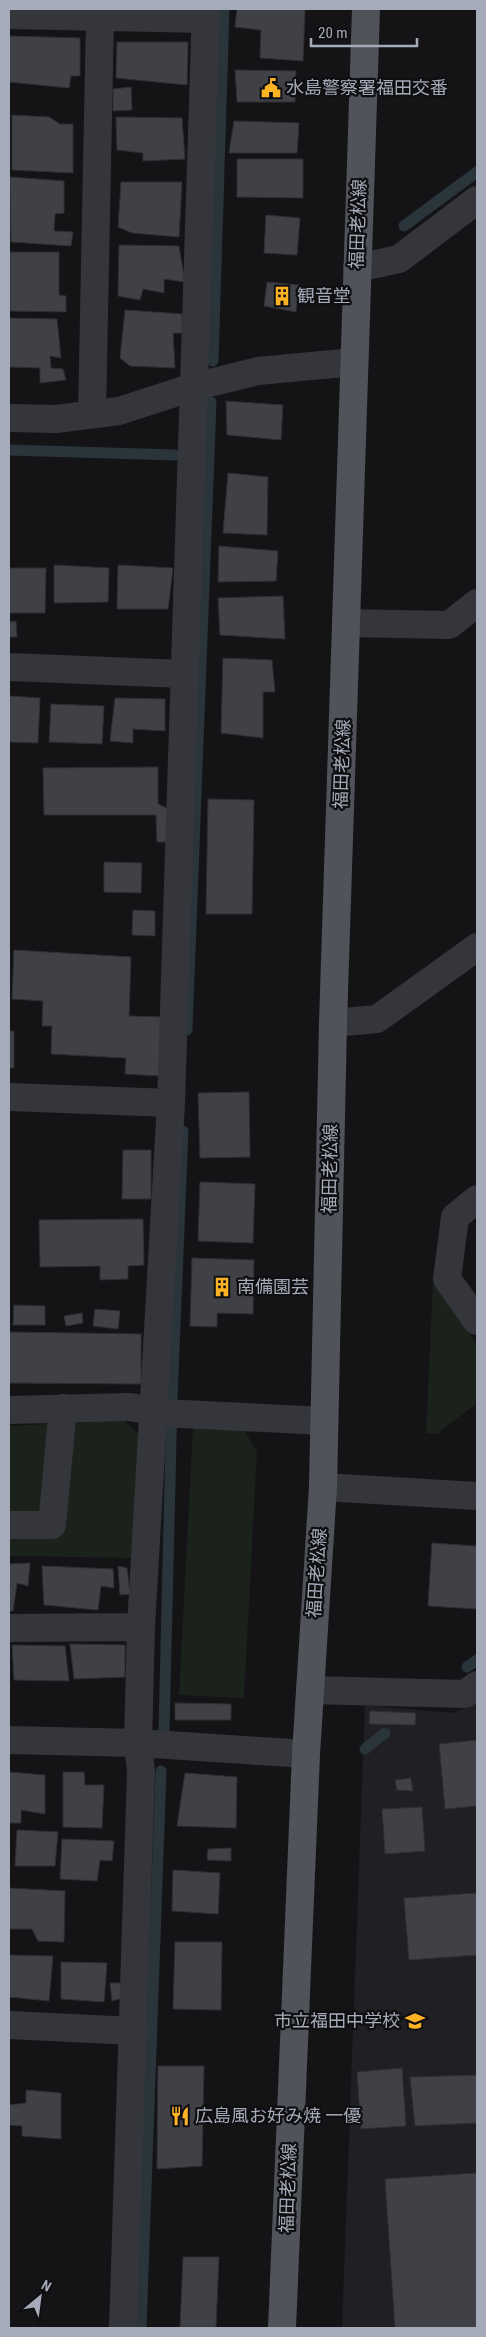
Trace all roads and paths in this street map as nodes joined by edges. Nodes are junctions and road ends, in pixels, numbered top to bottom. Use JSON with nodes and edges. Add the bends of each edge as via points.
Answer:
{"nodes":[{"id":1,"x":366,"y":9,"type":"edge"},
{"id":2,"x":206,"y":14,"type":"edge"},
{"id":3,"x":9,"y":15,"type":"edge"},
{"id":4,"x":100,"y":17,"type":"junction"},
{"id":5,"x":477,"y":200,"type":"edge"},
{"id":6,"x":357,"y":268,"type":"junction"},
{"id":7,"x":354,"y":362,"type":"junction"},
{"id":8,"x":193,"y":387,"type":"junction"},
{"id":9,"x":92,"y":414,"type":"junction"},
{"id":10,"x":9,"y":418,"type":"edge"},
{"id":11,"x":477,"y":604,"type":"edge"},
{"id":12,"x":347,"y":623,"type":"junction"},
{"id":13,"x":9,"y":667,"type":"edge"},
{"id":14,"x":184,"y":674,"type":"junction"},
{"id":15,"x":477,"y":947,"type":"edge"},
{"id":16,"x":333,"y":1023,"type":"junction"},
{"id":17,"x":9,"y":1097,"type":"edge"},
{"id":18,"x":171,"y":1103,"type":"junction"},
{"id":19,"x":477,"y":1200,"type":"edge"},
{"id":20,"x":477,"y":1321,"type":"edge"},
{"id":21,"x":63,"y":1408,"type":"junction"},
{"id":22,"x":9,"y":1410,"type":"edge"},
{"id":23,"x":165,"y":1413,"type":"junction"},
{"id":24,"x":324,"y":1420,"type":"junction"},
{"id":25,"x":323,"y":1487,"type":"junction"},
{"id":26,"x":477,"y":1496,"type":"edge"},
{"id":27,"x":9,"y":1525,"type":"edge"},
{"id":28,"x":141,"y":1626,"type":"junction"},
{"id":29,"x":9,"y":1628,"type":"edge"},
{"id":30,"x":477,"y":1685,"type":"edge"},
{"id":31,"x":310,"y":1690,"type":"junction"},
{"id":32,"x":9,"y":1740,"type":"edge"},
{"id":33,"x":138,"y":1743,"type":"junction"},
{"id":34,"x":306,"y":1754,"type":"junction"},
{"id":35,"x":9,"y":2025,"type":"edge"},
{"id":36,"x":134,"y":2031,"type":"junction"},
{"id":37,"x":123,"y":2328,"type":"edge"},
{"id":38,"x":282,"y":2328,"type":"edge"}],
"edges":[{"from":1,"to":6,"type":"main road","name":"福田老松線"},
{"from":2,"to":4,"type":"street"},
{"from":2,"to":8,"type":"street"},
{"from":3,"to":4,"type":"street"},
{"from":4,"to":9,"type":"street"},
{"from":5,"to":6,"type":"street","via":[[399,259]]},
{"from":6,"to":7,"type":"main road","name":"福田老松線"},
{"from":7,"to":8,"type":"street","via":[[258,370]]},
{"from":7,"to":12,"type":"main road","name":"福田老松線"},
{"from":8,"to":9,"type":"street","via":[[119,411]]},
{"from":8,"to":14,"type":"street"},
{"from":9,"to":10,"type":"street","via":[[56,419]]},
{"from":11,"to":12,"type":"street","via":[[449,625]]},
{"from":12,"to":16,"type":"main road","name":"福田老松線"},
{"from":13,"to":14,"type":"street"},
{"from":14,"to":18,"type":"street"},
{"from":15,"to":16,"type":"street","via":[[377,1020]]},
{"from":16,"to":24,"type":"main road","name":"福田老松線"},
{"from":17,"to":18,"type":"street"},
{"from":18,"to":23,"type":"street"},
{"from":19,"to":20,"type":"street","via":[[455,1217],[447,1279]]},
{"from":21,"to":22,"type":"street"},
{"from":21,"to":23,"type":"street","via":[[130,1407]]},
{"from":21,"to":27,"type":"street","via":[[52,1526]]},
{"from":23,"to":24,"type":"street"},
{"from":23,"to":28,"type":"street"},
{"from":24,"to":25,"type":"main road","name":"福田老松線"},
{"from":25,"to":26,"type":"street"},
{"from":25,"to":31,"type":"main road","name":"福田老松線"},
{"from":28,"to":29,"type":"street"},
{"from":28,"to":33,"type":"street"},
{"from":30,"to":31,"type":"street","via":[[465,1694]]},
{"from":31,"to":34,"type":"main road","name":"福田老松線"},
{"from":32,"to":33,"type":"street"},
{"from":33,"to":34,"type":"street"},
{"from":33,"to":36,"type":"street","via":[[141,1772]]},
{"from":34,"to":38,"type":"main road","name":"福田老松線"},
{"from":35,"to":36,"type":"street"},
{"from":36,"to":37,"type":"street"}]}
